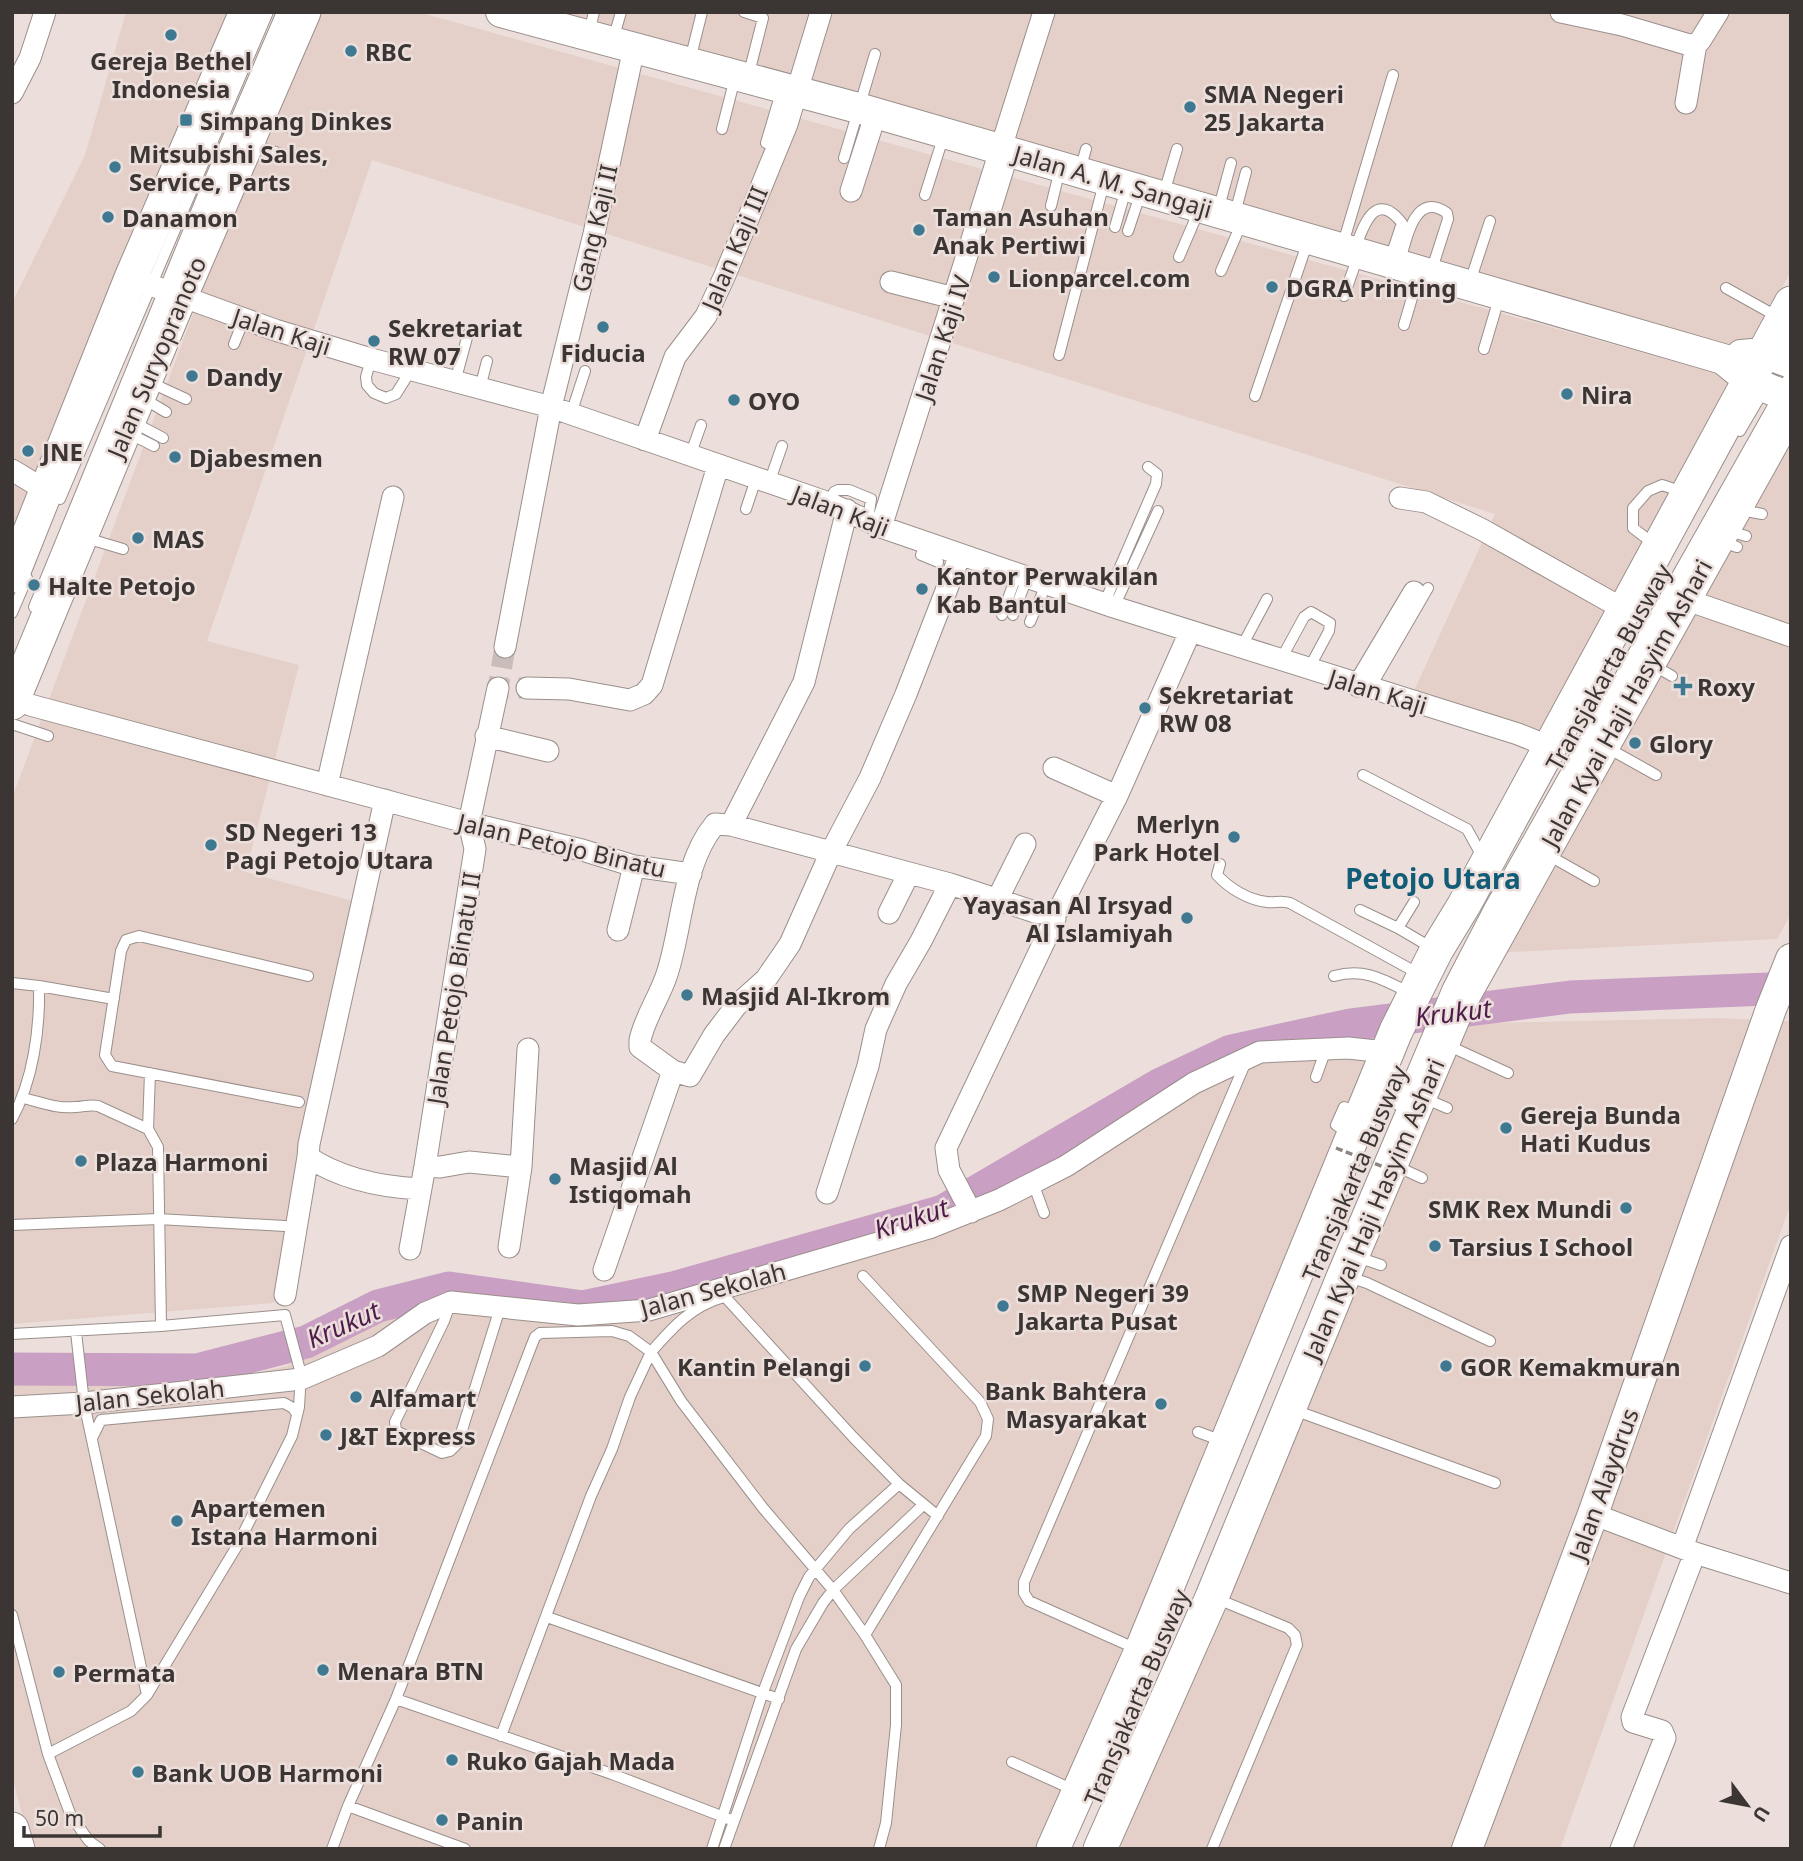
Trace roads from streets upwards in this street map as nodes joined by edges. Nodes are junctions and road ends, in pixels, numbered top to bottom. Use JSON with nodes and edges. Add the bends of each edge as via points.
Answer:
{"nodes":[{"id":1,"x":46,"y":12,"type":"edge"},
{"id":2,"x":246,"y":12,"type":"edge"},
{"id":3,"x":304,"y":12,"type":"edge"},
{"id":4,"x":821,"y":12,"type":"edge"},
{"id":5,"x":1044,"y":12,"type":"edge"},
{"id":6,"x":1561,"y":12,"type":"edge"},
{"id":7,"x":1718,"y":12,"type":"edge"},
{"id":8,"x":517,"y":14,"type":"edge"},
{"id":9,"x":607,"y":35,"type":"edge"},
{"id":10,"x":1696,"y":44,"type":"junction"},
{"id":11,"x":21,"y":55,"type":"edge"},
{"id":12,"x":791,"y":89,"type":"junction"},
{"id":13,"x":12,"y":93,"type":"edge"},
{"id":14,"x":1686,"y":103,"type":"dead end"},
{"id":15,"x":867,"y":110,"type":"junction"},
{"id":16,"x":1008,"y":150,"type":"junction"},
{"id":17,"x":851,"y":191,"type":"dead end"},
{"id":18,"x":891,"y":282,"type":"dead end"},
{"id":19,"x":156,"y":288,"type":"junction"},
{"id":20,"x":954,"y":299,"type":"junction"},
{"id":21,"x":1781,"y":372,"type":"edge"},
{"id":22,"x":561,"y":411,"type":"junction"},
{"id":23,"x":650,"y":442,"type":"junction"},
{"id":24,"x":718,"y":466,"type":"junction"},
{"id":25,"x":12,"y":470,"type":"edge"},
{"id":26,"x":393,"y":497,"type":"dead end"},
{"id":27,"x":1400,"y":498,"type":"dead end"},
{"id":28,"x":51,"y":499,"type":"junction"},
{"id":29,"x":838,"y":506,"type":"junction"},
{"id":30,"x":875,"y":523,"type":"junction"},
{"id":31,"x":960,"y":555,"type":"junction"},
{"id":32,"x":22,"y":571,"type":"edge"},
{"id":33,"x":1421,"y":590,"type":"dead end"},
{"id":34,"x":1684,"y":599,"type":"junction"},
{"id":35,"x":1625,"y":610,"type":"junction"},
{"id":36,"x":1782,"y":628,"type":"edge"},
{"id":37,"x":1190,"y":632,"type":"junction"},
{"id":38,"x":505,"y":647,"type":"tunnel mouth"},
{"id":39,"x":498,"y":688,"type":"dead end"},
{"id":40,"x":527,"y":688,"type":"tunnel mouth"},
{"id":41,"x":1364,"y":688,"type":"junction"},
{"id":42,"x":13,"y":709,"type":"edge"},
{"id":43,"x":486,"y":736,"type":"junction"},
{"id":44,"x":548,"y":751,"type":"dead end"},
{"id":45,"x":1550,"y":759,"type":"junction"},
{"id":46,"x":1054,"y":768,"type":"dead end"},
{"id":47,"x":327,"y":785,"type":"junction"},
{"id":48,"x":1117,"y":796,"type":"junction"},
{"id":49,"x":384,"y":800,"type":"junction"},
{"id":50,"x":469,"y":823,"type":"junction"},
{"id":51,"x":731,"y":825,"type":"junction"},
{"id":52,"x":1024,"y":844,"type":"dead end"},
{"id":53,"x":831,"y":852,"type":"junction"},
{"id":54,"x":634,"y":866,"type":"junction"},
{"id":55,"x":909,"y":873,"type":"junction"},
{"id":56,"x":691,"y":874,"type":"junction"},
{"id":57,"x":950,"y":884,"type":"junction"},
{"id":58,"x":997,"y":900,"type":"junction"},
{"id":59,"x":889,"y":913,"type":"dead end"},
{"id":60,"x":1051,"y":913,"type":"junction"},
{"id":61,"x":618,"y":930,"type":"dead end"},
{"id":62,"x":1789,"y":962,"type":"edge"},
{"id":63,"x":1428,"y":1005,"type":"junction"},
{"id":64,"x":1777,"y":1013,"type":"edge"},
{"id":65,"x":528,"y":1049,"type":"dead end"},
{"id":66,"x":673,"y":1071,"type":"junction"},
{"id":67,"x":308,"y":1157,"type":"junction"},
{"id":68,"x":425,"y":1166,"type":"junction"},
{"id":69,"x":521,"y":1167,"type":"junction"},
{"id":70,"x":420,"y":1189,"type":"junction"},
{"id":71,"x":827,"y":1193,"type":"dead end"},
{"id":72,"x":968,"y":1207,"type":"junction"},
{"id":73,"x":1791,"y":1246,"type":"edge"},
{"id":74,"x":509,"y":1247,"type":"dead end"},
{"id":75,"x":410,"y":1249,"type":"dead end"},
{"id":76,"x":604,"y":1270,"type":"dead end"},
{"id":77,"x":285,"y":1305,"type":"road end"},
{"id":78,"x":12,"y":1407,"type":"edge"},
{"id":79,"x":1593,"y":1514,"type":"junction"},
{"id":80,"x":1688,"y":1550,"type":"junction"},
{"id":81,"x":1791,"y":1583,"type":"edge"},
{"id":82,"x":12,"y":1829,"type":"edge"},
{"id":83,"x":18,"y":1849,"type":"edge"},
{"id":84,"x":1054,"y":1849,"type":"edge"},
{"id":85,"x":1100,"y":1849,"type":"edge"},
{"id":86,"x":1467,"y":1849,"type":"edge"},
{"id":87,"x":1621,"y":1849,"type":"edge"}],
"edges":[{"from":1,"to":11,"type":"street"},
{"from":2,"to":19,"type":"main road","name":"Jalan Suryopranoto"},
{"from":3,"to":19,"type":"main road","name":"Jalan Suryopranoto","via":[[253,129]]},
{"from":4,"to":12,"type":"street","name":"Jalan Kaji III"},
{"from":5,"to":16,"type":"street","name":"Jalan Kaji IV","via":[[1023,73]]},
{"from":6,"to":10,"type":"street"},
{"from":7,"to":10,"type":"street"},
{"from":8,"to":9,"type":"street","name":"Jalan A. M. Sangaji"},
{"from":9,"to":12,"type":"street","name":"Jalan A. M. Sangaji"},
{"from":9,"to":22,"type":"street","name":"Gang Kaji II","via":[[594,234]]},
{"from":10,"to":14,"type":"street"},
{"from":11,"to":13,"type":"street"},
{"from":12,"to":15,"type":"street","name":"Jalan A. M. Sangaji"},
{"from":12,"to":23,"type":"street","name":"Jalan Kaji III","via":[[787,124],[706,316],[675,357]]},
{"from":15,"to":16,"type":"street","name":"Jalan A. M. Sangaji"},
{"from":15,"to":17,"type":"street"},
{"from":16,"to":20,"type":"street","name":"Jalan Kaji IV"},
{"from":16,"to":21,"type":"street","name":"Jalan A. M. Sangaji","via":[[1723,359]]},
{"from":18,"to":20,"type":"street"},
{"from":19,"to":22,"type":"street","name":"Jalan Kaji","via":[[371,359]]},
{"from":19,"to":28,"type":"main road","name":"Jalan Suryopranoto"},
{"from":19,"to":42,"type":"main road","name":"Jalan Suryopranoto","via":[[143,414],[82,536]]},
{"from":20,"to":30,"type":"street","name":"Jalan Kaji IV","via":[[929,354]]},
{"from":21,"to":34,"type":"main road","name":"Jalan Kyai Haji Hasyim Ashari","via":[[1737,529]]},
{"from":21,"to":35,"type":"main road","name":"Jalan Kyai Haji Hasyim Ashari","via":[[1688,494]]},
{"from":22,"to":23,"type":"street","name":"Jalan Kaji"},
{"from":22,"to":38,"type":"street"},
{"from":23,"to":24,"type":"street","name":"Jalan Kaji"},
{"from":24,"to":29,"type":"street","name":"Jalan Kaji"},
{"from":24,"to":40,"type":"street","via":[[653,685],[630,700],[569,689]]},
{"from":25,"to":28,"type":"street"},
{"from":26,"to":47,"type":"street"},
{"from":27,"to":35,"type":"street","via":[[1426,502],[1482,529]]},
{"from":28,"to":32,"type":"main road","name":"Jalan Suryopranoto"},
{"from":29,"to":30,"type":"street","name":"Jalan Kaji"},
{"from":29,"to":51,"type":"street","via":[[804,682]]},
{"from":30,"to":31,"type":"street","name":"Jalan Kaji"},
{"from":31,"to":37,"type":"street","name":"Jalan Kaji"},
{"from":31,"to":53,"type":"street","via":[[870,778]]},
{"from":33,"to":41,"type":"street"},
{"from":34,"to":36,"type":"street"},
{"from":34,"to":63,"type":"main road","name":"Jalan Kyai Haji Hasyim Ashari","via":[[1660,669],[1602,745],[1542,852]]},
{"from":35,"to":45,"type":"main road","name":"Jalan Kyai Haji Hasyim Ashari"},
{"from":37,"to":41,"type":"street","name":"Jalan Kaji"},
{"from":37,"to":48,"type":"street"},
{"from":39,"to":43,"type":"street","name":"Jalan Petojo Binatu II"},
{"from":41,"to":45,"type":"street","name":"Jalan Kaji","via":[[1518,734]]},
{"from":42,"to":47,"type":"street","name":"Jalan Petojo Binatu"},
{"from":43,"to":44,"type":"street"},
{"from":43,"to":50,"type":"street","name":"Jalan Petojo Binatu II"},
{"from":45,"to":63,"type":"main road","name":"Jalan Kyai Haji Hasyim Ashari","via":[[1486,863]]},
{"from":46,"to":48,"type":"street"},
{"from":47,"to":49,"type":"street","name":"Jalan Petojo Binatu"},
{"from":48,"to":60,"type":"street"},
{"from":49,"to":50,"type":"street","name":"Jalan Petojo Binatu"},
{"from":49,"to":67,"type":"street"},
{"from":50,"to":54,"type":"street","name":"Jalan Petojo Binatu"},
{"from":50,"to":68,"type":"street","name":"Jalan Petojo Binatu II","via":[[475,849]]},
{"from":51,"to":53,"type":"street"},
{"from":51,"to":56,"type":"street","name":"Jalan Petojo Binatu","via":[[715,824],[703,839]]},
{"from":52,"to":58,"type":"street"},
{"from":53,"to":55,"type":"street"},
{"from":53,"to":66,"type":"street","via":[[790,944],[766,979],[736,1006],[690,1076]]},
{"from":54,"to":56,"type":"street","name":"Jalan Petojo Binatu"},
{"from":54,"to":61,"type":"street"},
{"from":55,"to":57,"type":"street"},
{"from":55,"to":59,"type":"street"},
{"from":56,"to":66,"type":"street","via":[[667,974],[640,1040],[640,1047]]},
{"from":57,"to":58,"type":"street"},
{"from":57,"to":71,"type":"street","via":[[876,1029]]},
{"from":58,"to":60,"type":"street"},
{"from":60,"to":72,"type":"street","via":[[948,1140],[946,1160]]},
{"from":62,"to":64,"type":"street","name":"Jalan Alaydrus"},
{"from":63,"to":72,"type":"street","name":"Jalan Sekolah","via":[[1348,1048],[1249,1056],[1194,1083],[1066,1166]]},
{"from":63,"to":84,"type":"main road","name":"Jalan Kyai Haji Hasyim Ashari","via":[[1350,1132],[1212,1437],[1144,1636]]},
{"from":63,"to":85,"type":"main road","name":"Jalan Kyai Haji Hasyim Ashari","via":[[1421,1106],[1389,1166],[1359,1265],[1290,1408]]},
{"from":64,"to":79,"type":"street","name":"Jalan Alaydrus"},
{"from":65,"to":69,"type":"street"},
{"from":66,"to":76,"type":"street"},
{"from":67,"to":70,"type":"street","via":[[340,1174],[384,1187]]},
{"from":67,"to":77,"type":"street"},
{"from":68,"to":69,"type":"street","via":[[469,1162]]},
{"from":68,"to":70,"type":"street","name":"Jalan Petojo Binatu II"},
{"from":69,"to":74,"type":"street"},
{"from":70,"to":75,"type":"street","name":"Jalan Petojo Binatu II"},
{"from":72,"to":78,"type":"street","name":"Jalan Sekolah","via":[[929,1228],[649,1310],[578,1315],[451,1302],[425,1313],[378,1346],[300,1373],[247,1384]]},
{"from":73,"to":80,"type":"street"},
{"from":79,"to":80,"type":"street"},
{"from":79,"to":86,"type":"street","name":"Jalan Alaydrus"},
{"from":80,"to":81,"type":"street"},
{"from":80,"to":87,"type":"street","via":[[1632,1717],[1633,1722],[1662,1731],[1665,1738]]},
{"from":82,"to":83,"type":"main road"}]}
